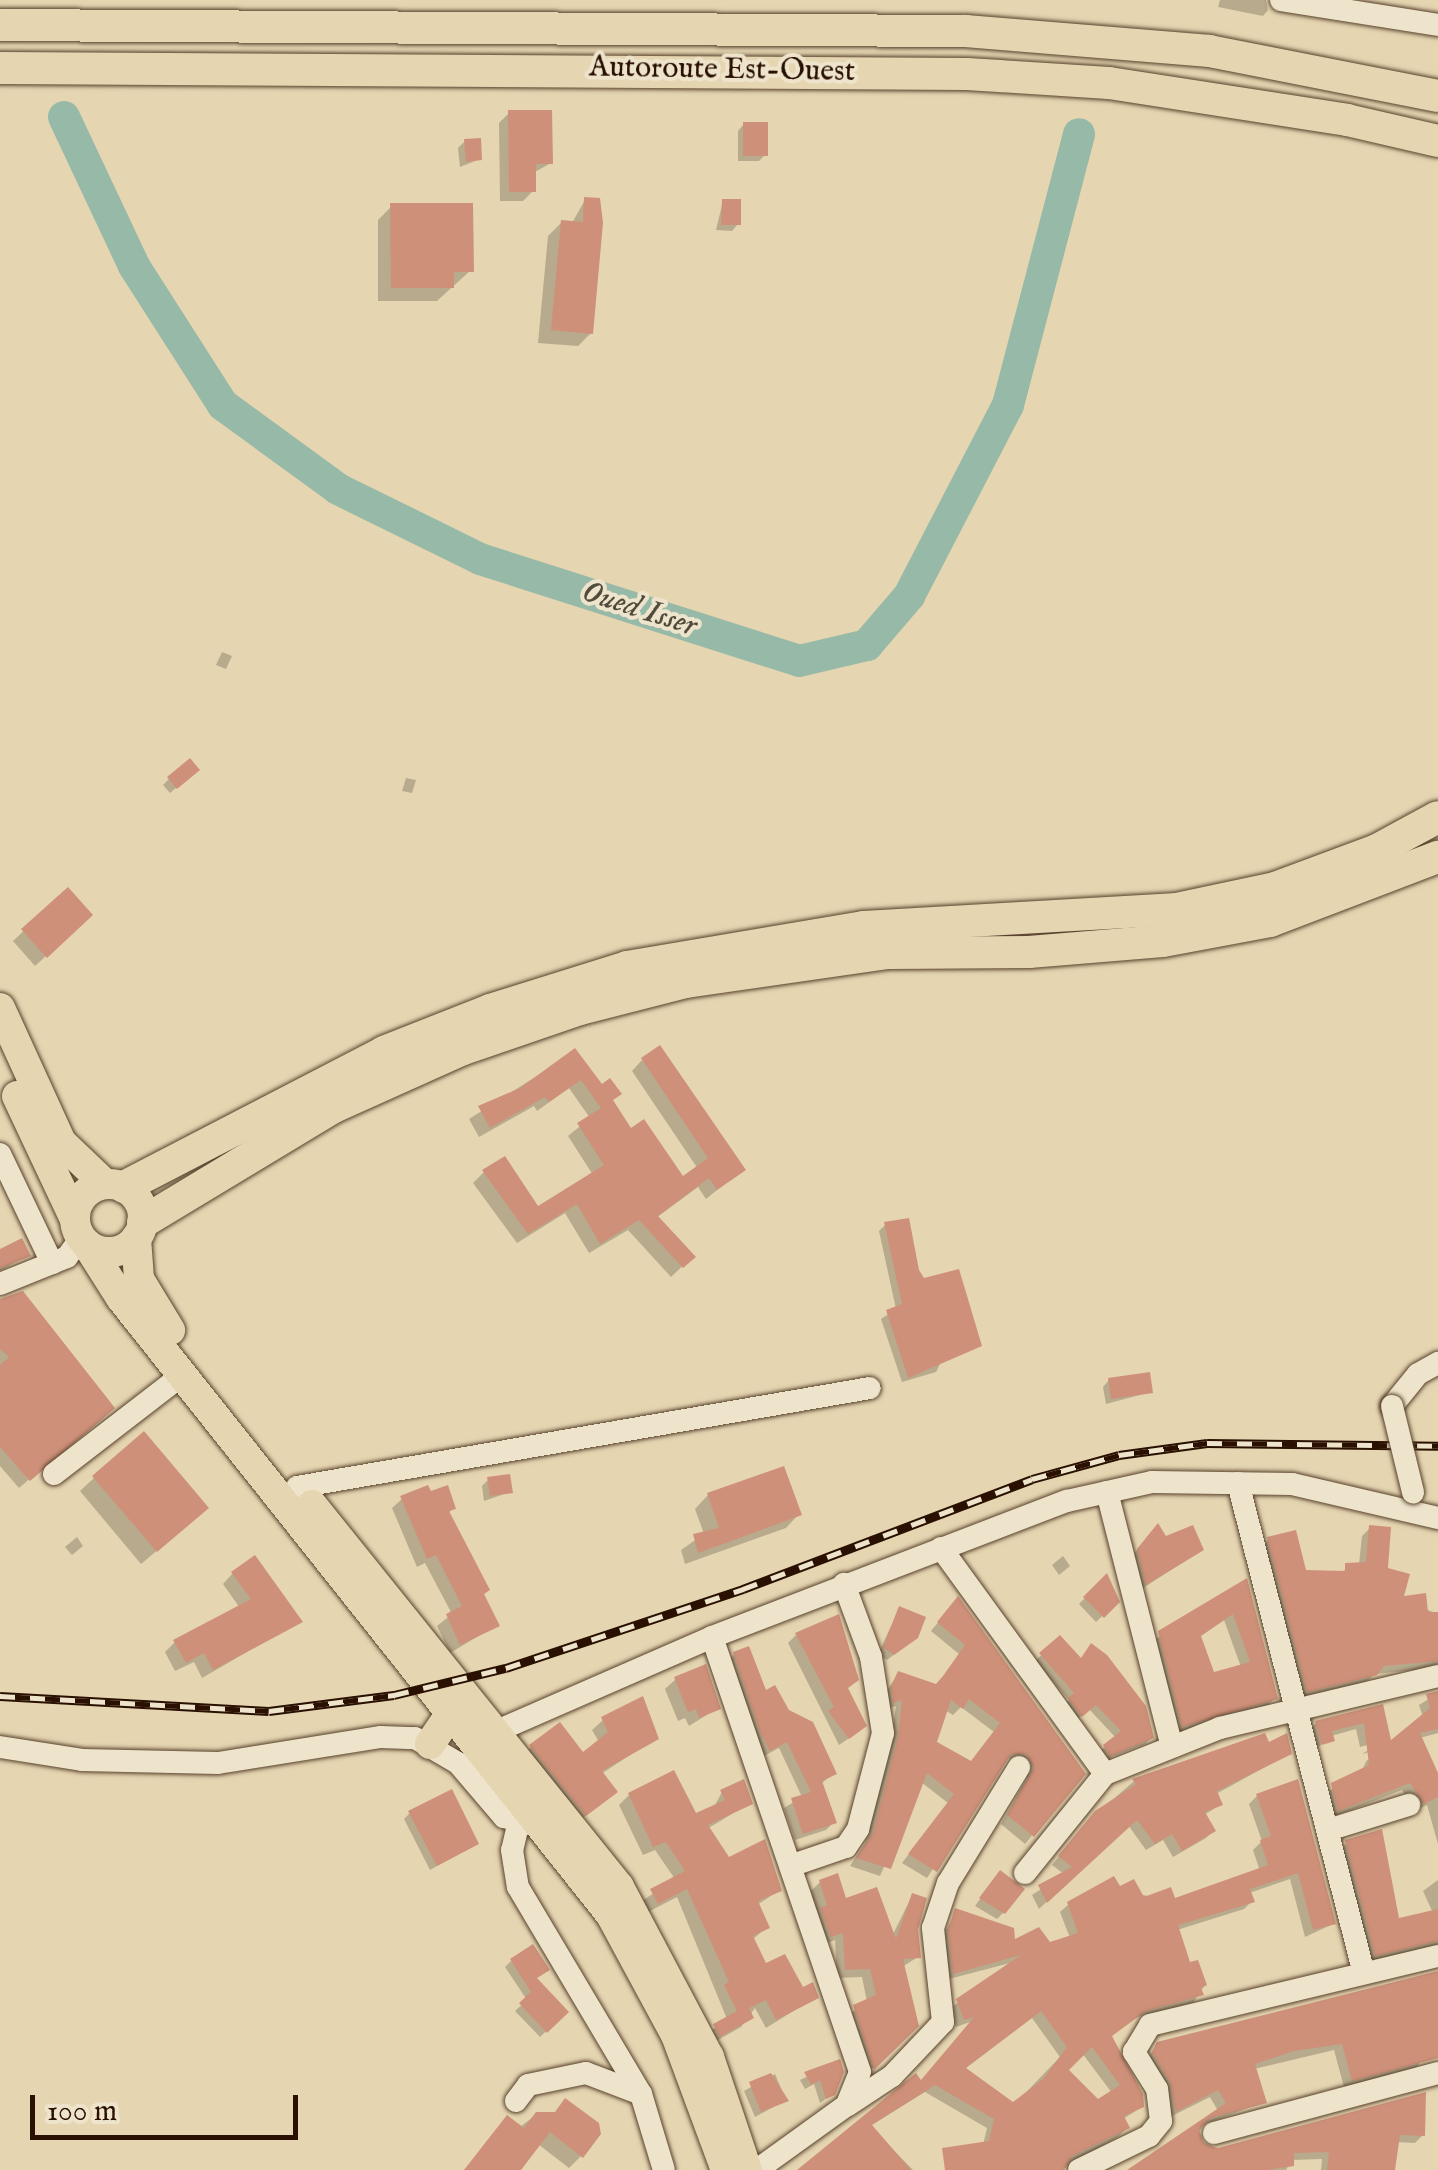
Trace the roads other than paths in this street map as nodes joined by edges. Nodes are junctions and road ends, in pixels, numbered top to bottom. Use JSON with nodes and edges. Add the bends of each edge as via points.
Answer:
{"nodes":[{"id":1,"x":1281,"y":0,"type":"edge"},
{"id":2,"x":0,"y":25,"type":"edge"},
{"id":3,"x":1438,"y":25,"type":"edge"},
{"id":4,"x":0,"y":68,"type":"edge"},
{"id":5,"x":1438,"y":96,"type":"edge"},
{"id":6,"x":1429,"y":141,"type":"edge"},
{"id":7,"x":1438,"y":817,"type":"edge"},
{"id":8,"x":1438,"y":857,"type":"edge"},
{"id":9,"x":0,"y":1008,"type":"edge"},
{"id":10,"x":0,"y":1057,"type":"edge"},
{"id":11,"x":55,"y":1131,"type":"junction"},
{"id":12,"x":0,"y":1154,"type":"edge"},
{"id":13,"x":179,"y":1180,"type":"junction"},
{"id":14,"x":114,"y":1185,"type":"junction"},
{"id":15,"x":140,"y":1230,"type":"junction"},
{"id":16,"x":81,"y":1234,"type":"junction"},
{"id":17,"x":52,"y":1263,"type":"junction"},
{"id":18,"x":0,"y":1284,"type":"edge"},
{"id":19,"x":154,"y":1309,"type":"junction"},
{"id":20,"x":1438,"y":1363,"type":"edge"},
{"id":21,"x":182,"y":1374,"type":"junction"},
{"id":22,"x":870,"y":1388,"type":"dead end"},
{"id":23,"x":54,"y":1474,"type":"dead end"},
{"id":24,"x":1238,"y":1483,"type":"junction"},
{"id":25,"x":297,"y":1487,"type":"junction"},
{"id":26,"x":1107,"y":1492,"type":"junction"},
{"id":27,"x":1422,"y":1508,"type":"edge"},
{"id":28,"x":942,"y":1548,"type":"junction"},
{"id":29,"x":844,"y":1584,"type":"junction"},
{"id":30,"x":712,"y":1637,"type":"junction"},
{"id":31,"x":1438,"y":1676,"type":"edge"},
{"id":32,"x":453,"y":1710,"type":"junction"},
{"id":33,"x":1299,"y":1712,"type":"junction"},
{"id":34,"x":488,"y":1734,"type":"junction"},
{"id":35,"x":1171,"y":1743,"type":"junction"},
{"id":36,"x":430,"y":1744,"type":"junction"},
{"id":37,"x":0,"y":1747,"type":"edge"},
{"id":38,"x":1020,"y":1768,"type":"dead end"},
{"id":39,"x":1105,"y":1774,"type":"junction"},
{"id":40,"x":1409,"y":1806,"type":"dead end"},
{"id":41,"x":518,"y":1825,"type":"junction"},
{"id":42,"x":548,"y":1829,"type":"junction"},
{"id":43,"x":1328,"y":1830,"type":"junction"},
{"id":44,"x":794,"y":1865,"type":"junction"},
{"id":45,"x":1025,"y":1873,"type":"dead end"},
{"id":46,"x":1438,"y":1956,"type":"edge"},
{"id":47,"x":1362,"y":1970,"type":"junction"},
{"id":48,"x":1438,"y":2073,"type":"edge"},
{"id":49,"x":641,"y":2094,"type":"junction"},
{"id":50,"x":516,"y":2101,"type":"dead end"},
{"id":51,"x":847,"y":2105,"type":"junction"},
{"id":52,"x":1214,"y":2133,"type":"dead end"},
{"id":53,"x":664,"y":2170,"type":"edge"},
{"id":54,"x":726,"y":2170,"type":"edge"},
{"id":55,"x":747,"y":2170,"type":"edge"},
{"id":56,"x":757,"y":2170,"type":"edge"},
{"id":57,"x":1079,"y":2170,"type":"edge"}],
"edges":[{"from":1,"to":3,"type":"street"},
{"from":2,"to":5,"type":"highway","name":"Autoroute Est-Ouest","via":[[966,30],[1210,51]]},
{"from":4,"to":6,"type":"highway","name":"Autoroute Est-Ouest","via":[[966,74],[1109,83],[1347,120]]},
{"from":7,"to":13,"type":"highway","via":[[1377,850],[1275,888],[1177,909],[864,928],[627,967],[384,1052]]},
{"from":8,"to":13,"type":"highway","via":[[1270,920],[1163,941],[1029,952],[888,953],[686,982],[580,1009],[464,1050]]},
{"from":9,"to":11,"type":"main road"},
{"from":10,"to":16,"type":"main road"},
{"from":11,"to":13,"type":"main road","via":[[100,1164]]},
{"from":11,"to":14,"type":"main road","via":[[76,1161]]},
{"from":12,"to":17,"type":"street"},
{"from":13,"to":14,"type":"highway"},
{"from":13,"to":15,"type":"highway"},
{"from":13,"to":19,"type":"main road","via":[[151,1254]]},
{"from":14,"to":15,"type":"main road","via":[[137,1198]]},
{"from":14,"to":16,"type":"main road","via":[[87,1191]]},
{"from":15,"to":16,"type":"main road","via":[[108,1252]]},
{"from":15,"to":19,"type":"main road","via":[[140,1279]]},
{"from":16,"to":17,"type":"street","via":[[66,1257]]},
{"from":16,"to":21,"type":"main road"},
{"from":17,"to":18,"type":"street"},
{"from":19,"to":25,"type":"main road"},
{"from":20,"to":27,"type":"street","bridge":true,"via":[[1410,1382],[1392,1406]]},
{"from":21,"to":23,"type":"street"},
{"from":21,"to":32,"type":"main road"},
{"from":22,"to":25,"type":"street"},
{"from":24,"to":26,"type":"street","via":[[1152,1482]]},
{"from":24,"to":27,"type":"street","via":[[1292,1484]]},
{"from":24,"to":33,"type":"street"},
{"from":25,"to":34,"type":"main road"},
{"from":26,"to":28,"type":"street"},
{"from":26,"to":35,"type":"street"},
{"from":28,"to":29,"type":"street"},
{"from":28,"to":39,"type":"street"},
{"from":29,"to":30,"type":"street"},
{"from":29,"to":44,"type":"street","via":[[871,1658],[884,1733],[858,1830],[846,1847]]},
{"from":30,"to":34,"type":"street"},
{"from":30,"to":44,"type":"street"},
{"from":31,"to":33,"type":"street"},
{"from":32,"to":34,"type":"main road"},
{"from":32,"to":36,"type":"main road"},
{"from":33,"to":35,"type":"street"},
{"from":33,"to":43,"type":"street"},
{"from":34,"to":42,"type":"main road"},
{"from":34,"to":55,"type":"main road","via":[[648,1932],[710,2057]]},
{"from":35,"to":39,"type":"street"},
{"from":36,"to":37,"type":"street","via":[[381,1736],[218,1763],[82,1760]]},
{"from":36,"to":41,"type":"street","via":[[458,1762]]},
{"from":38,"to":51,"type":"street","via":[[948,1884],[933,1928],[944,2022],[892,2076]]},
{"from":39,"to":45,"type":"street"},
{"from":40,"to":43,"type":"street"},
{"from":41,"to":42,"type":"street"},
{"from":41,"to":49,"type":"street","via":[[512,1850],[518,1887]]},
{"from":42,"to":54,"type":"main road","via":[[645,1973],[698,2088]]},
{"from":43,"to":47,"type":"street"},
{"from":44,"to":51,"type":"street","via":[[860,2072]]},
{"from":46,"to":47,"type":"street"},
{"from":47,"to":57,"type":"street","via":[[1150,2026],[1134,2052],[1158,2089],[1161,2122],[1148,2136]]},
{"from":48,"to":52,"type":"street"},
{"from":49,"to":50,"type":"street","via":[[586,2074],[528,2086]]},
{"from":49,"to":53,"type":"street"},
{"from":51,"to":56,"type":"street"}]}
